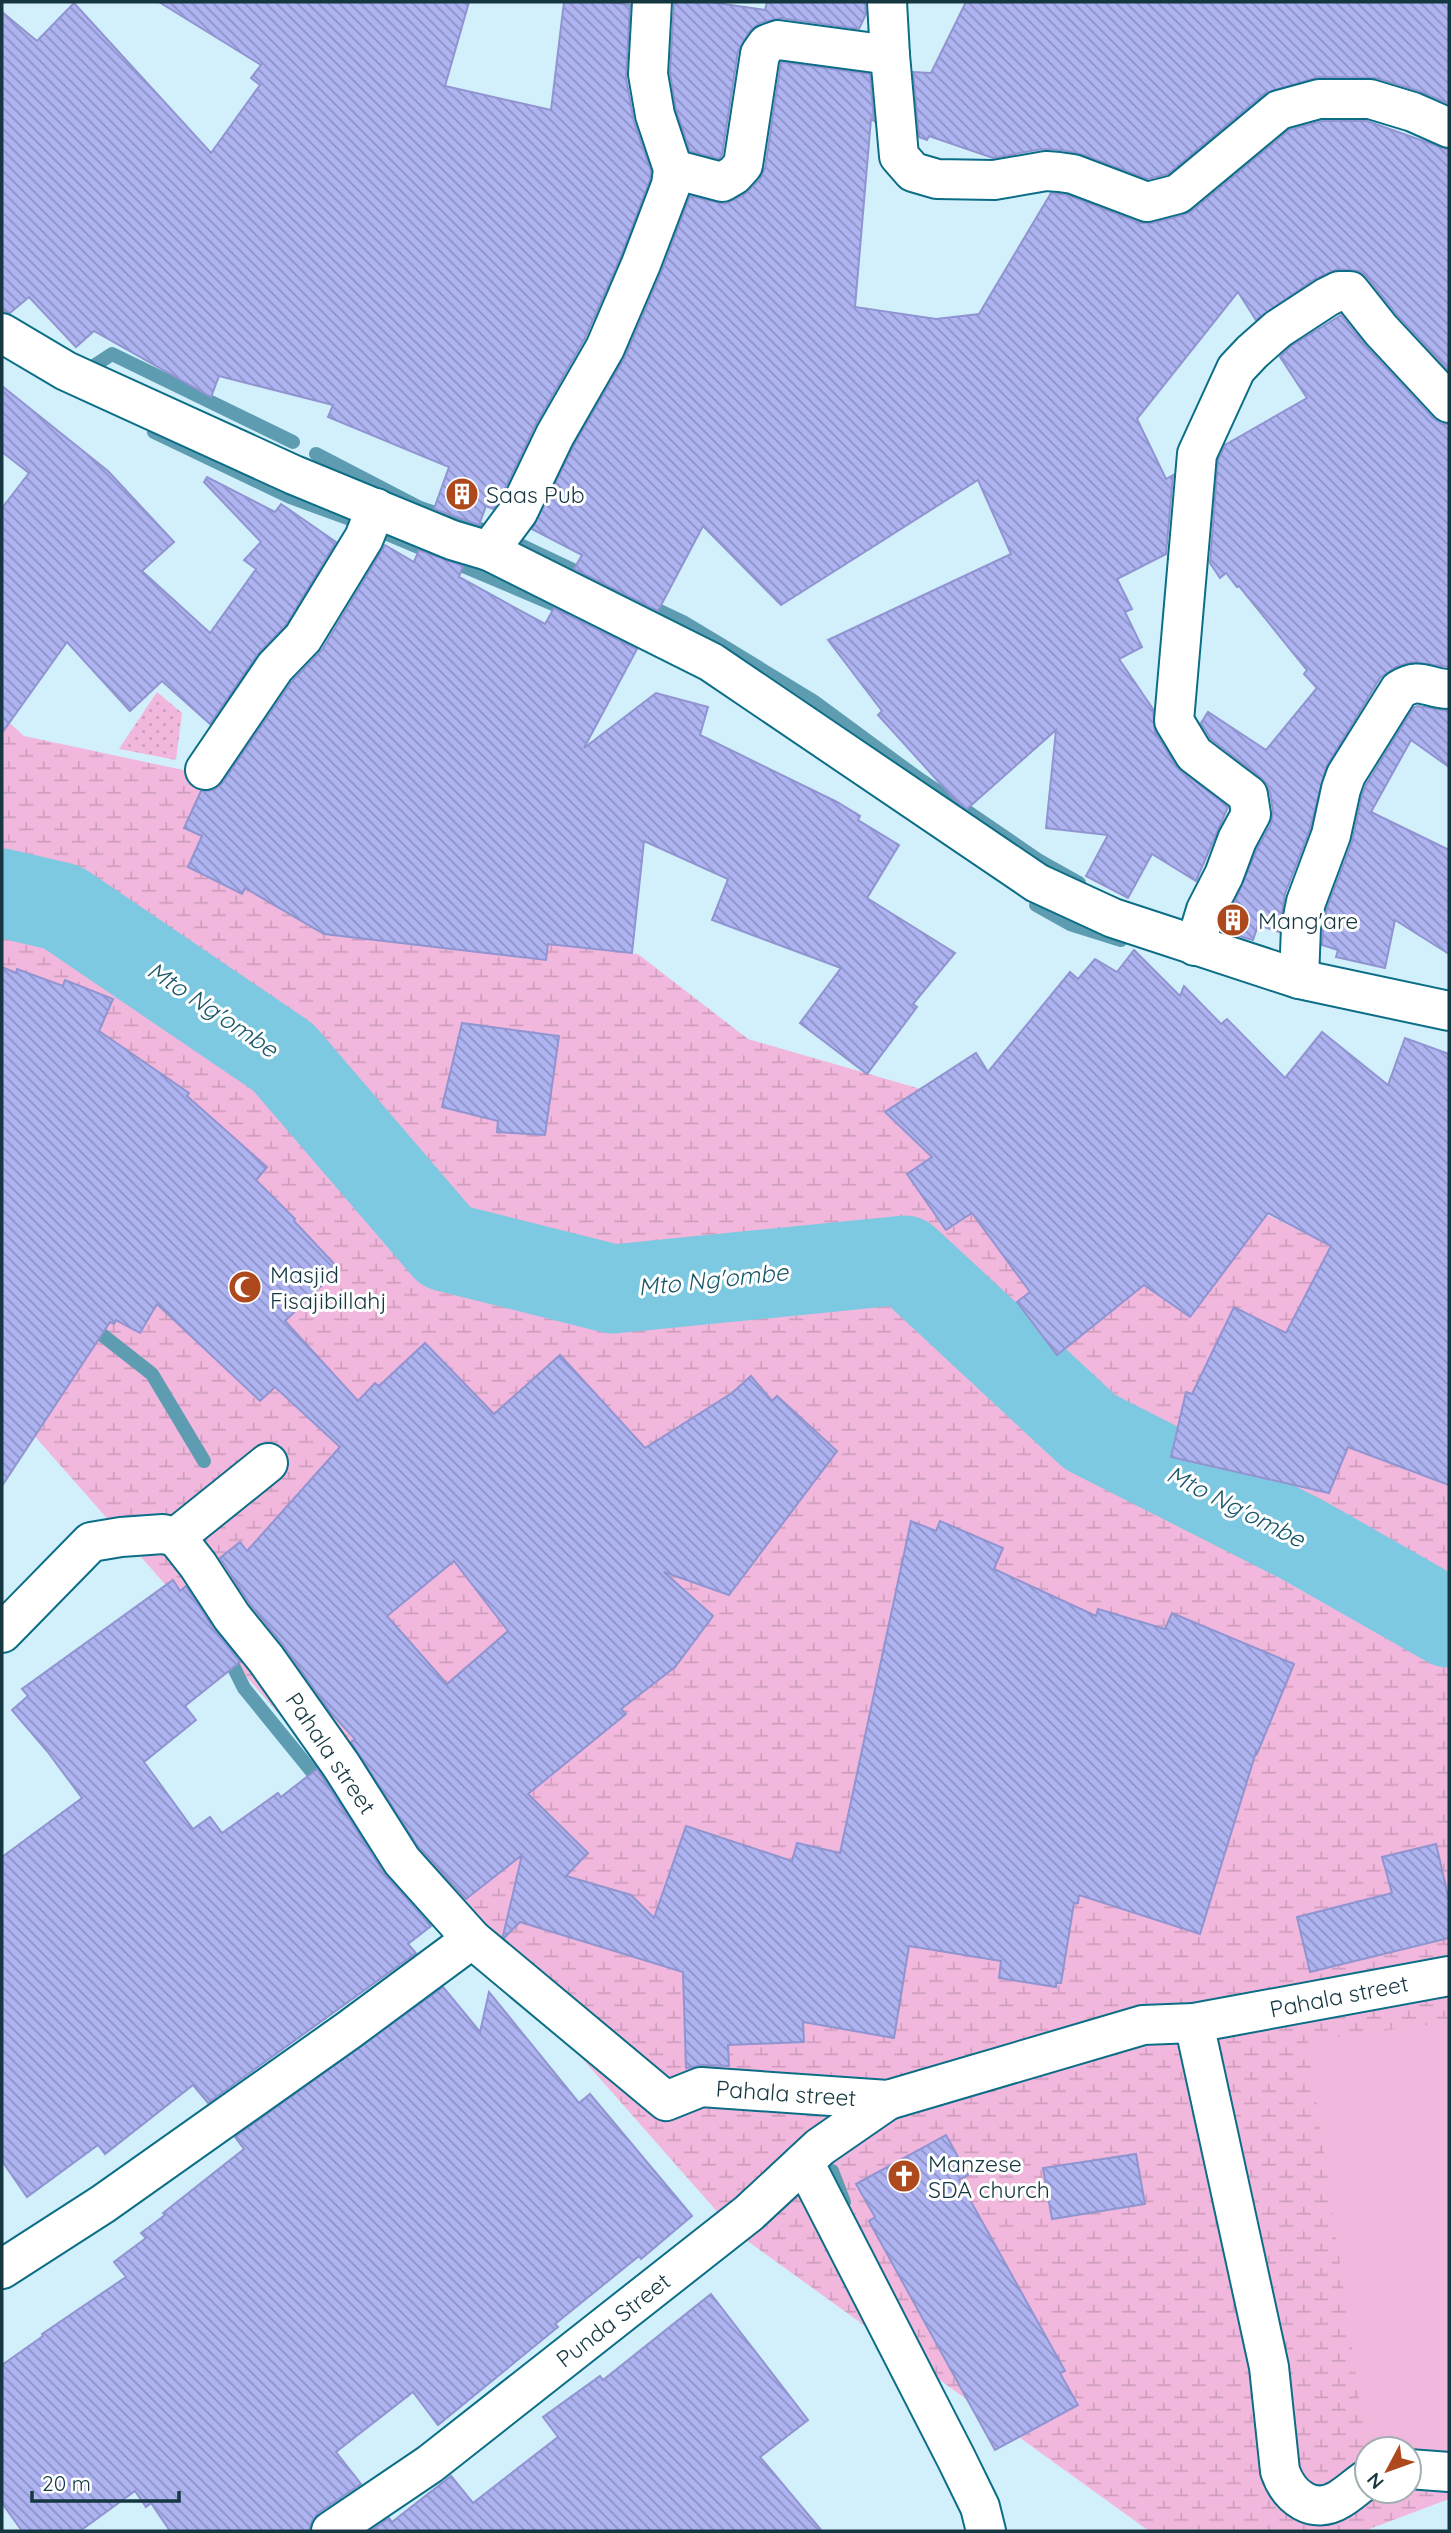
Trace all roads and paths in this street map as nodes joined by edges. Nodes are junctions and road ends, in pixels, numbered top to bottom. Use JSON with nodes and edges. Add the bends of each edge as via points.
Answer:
{"nodes":[{"id":1,"x":652,"y":2,"type":"edge"},
{"id":2,"x":887,"y":2,"type":"edge"},
{"id":3,"x":890,"y":55,"type":"junction"},
{"id":4,"x":1449,"y":128,"type":"edge"},
{"id":5,"x":673,"y":169,"type":"junction"},
{"id":6,"x":2,"y":333,"type":"edge"},
{"id":7,"x":1449,"y":403,"type":"edge"},
{"id":8,"x":376,"y":508,"type":"junction"},
{"id":9,"x":489,"y":551,"type":"junction"},
{"id":10,"x":1449,"y":689,"type":"edge"},
{"id":11,"x":205,"y":770,"type":"dead end"},
{"id":12,"x":1195,"y":946,"type":"junction"},
{"id":13,"x":1299,"y":979,"type":"junction"},
{"id":14,"x":1449,"y":1011,"type":"edge"},
{"id":15,"x":268,"y":1463,"type":"dead end"},
{"id":16,"x":169,"y":1535,"type":"junction"},
{"id":17,"x":2,"y":1633,"type":"edge"},
{"id":18,"x":472,"y":1939,"type":"junction"},
{"id":19,"x":1449,"y":1976,"type":"edge"},
{"id":20,"x":1194,"y":2023,"type":"junction"},
{"id":21,"x":888,"y":2100,"type":"junction"},
{"id":22,"x":804,"y":2162,"type":"junction"},
{"id":23,"x":2,"y":2269,"type":"edge"},
{"id":24,"x":1423,"y":2470,"type":"edge"},
{"id":25,"x":1449,"y":2472,"type":"edge"},
{"id":26,"x":1353,"y":2490,"type":"edge"},
{"id":27,"x":331,"y":2531,"type":"edge"},
{"id":28,"x":986,"y":2531,"type":"edge"}],
"edges":[{"from":1,"to":5,"type":"street","via":[[648,75],[655,115]]},
{"from":2,"to":3,"type":"street"},
{"from":3,"to":4,"type":"street","via":[[899,156],[913,172],[937,179],[994,180],[1059,172],[1147,202],[1178,194],[1279,110],[1319,99],[1370,99]]},
{"from":3,"to":5,"type":"street","via":[[778,40],[767,44],[760,54],[743,165],[722,182]]},
{"from":5,"to":9,"type":"street","via":[[646,253],[605,348],[555,435],[519,512]]},
{"from":6,"to":8,"type":"street","via":[[66,372]]},
{"from":7,"to":12,"type":"street","via":[[1350,291],[1327,297],[1278,329],[1236,369],[1197,454],[1174,721],[1194,754],[1248,795],[1251,814],[1206,910]]},
{"from":8,"to":9,"type":"street"},
{"from":8,"to":11,"type":"street","via":[[364,538],[303,638],[275,667]]},
{"from":9,"to":12,"type":"street","via":[[711,662],[1037,883],[1113,918]]},
{"from":10,"to":13,"type":"street","via":[[1411,682],[1399,690],[1346,775],[1331,835],[1306,902]]},
{"from":12,"to":13,"type":"street"},
{"from":13,"to":14,"type":"street"},
{"from":15,"to":16,"type":"street"},
{"from":16,"to":17,"type":"street","via":[[91,1542]]},
{"from":16,"to":18,"type":"street","name":"Pahala street","via":[[198,1565],[341,1765],[402,1861]]},
{"from":18,"to":21,"type":"street","name":"Pahala street","via":[[666,2101],[701,2087]]},
{"from":18,"to":23,"type":"street","via":[[103,2204]]},
{"from":19,"to":20,"type":"street","name":"Pahala street"},
{"from":20,"to":21,"type":"street","name":"Pahala street","via":[[1143,2025]]},
{"from":20,"to":26,"type":"street","via":[[1269,2367],[1280,2471],[1292,2494],[1314,2505],[1339,2500]]},
{"from":21,"to":22,"type":"street","name":"Punda Street"},
{"from":22,"to":27,"type":"street","name":"Punda Street","via":[[749,2213],[441,2455]]},
{"from":22,"to":28,"type":"street","via":[[956,2458]]},
{"from":24,"to":25,"type":"street"}]}
